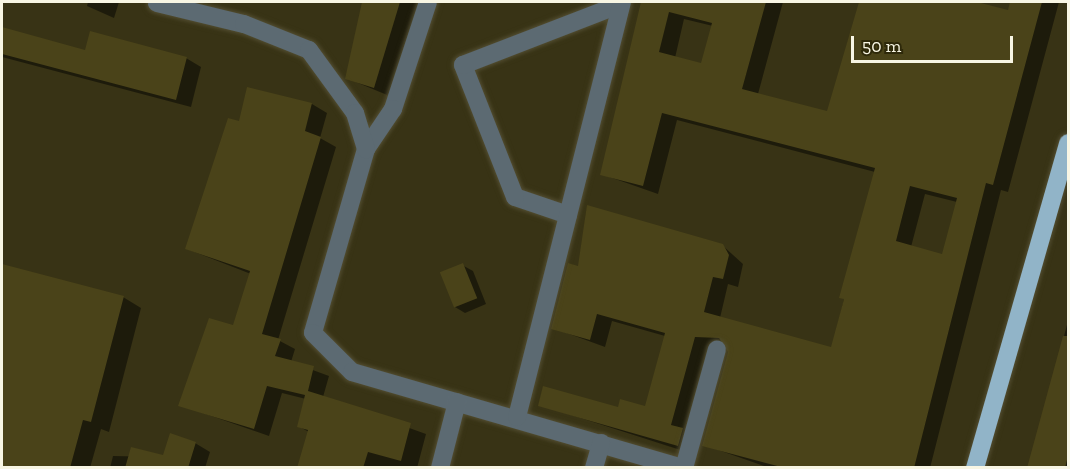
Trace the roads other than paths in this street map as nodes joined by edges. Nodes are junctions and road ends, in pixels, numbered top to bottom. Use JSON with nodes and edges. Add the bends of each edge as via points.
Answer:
{"nodes":[{"id":1,"x":428,"y":2,"type":"edge"},
{"id":2,"x":157,"y":3,"type":"edge"},
{"id":3,"x":622,"y":3,"type":"edge"},
{"id":4,"x":1068,"y":143,"type":"edge"},
{"id":5,"x":366,"y":149,"type":"junction"},
{"id":6,"x":568,"y":215,"type":"junction"},
{"id":7,"x":717,"y":349,"type":"dead end"},
{"id":8,"x":457,"y":402,"type":"junction"},
{"id":9,"x":517,"y":417,"type":"junction"},
{"id":10,"x":601,"y":443,"type":"junction"},
{"id":11,"x":440,"y":468,"type":"edge"},
{"id":12,"x":594,"y":468,"type":"edge"},
{"id":13,"x":683,"y":468,"type":"edge"},
{"id":14,"x":975,"y":468,"type":"edge"}],
"edges":[{"from":1,"to":5,"type":"street","via":[[393,109]]},
{"from":2,"to":5,"type":"street","via":[[244,24],[309,50],[355,113]]},
{"from":3,"to":6,"type":"street"},
{"from":3,"to":6,"type":"street","via":[[463,65],[515,197]]},
{"from":4,"to":14,"type":"highway"},
{"from":5,"to":8,"type":"street","via":[[313,333],[352,372]]},
{"from":6,"to":9,"type":"street"},
{"from":7,"to":13,"type":"street"},
{"from":8,"to":9,"type":"street"},
{"from":8,"to":11,"type":"street"},
{"from":9,"to":10,"type":"street"},
{"from":10,"to":12,"type":"street"},
{"from":10,"to":13,"type":"street"}]}
